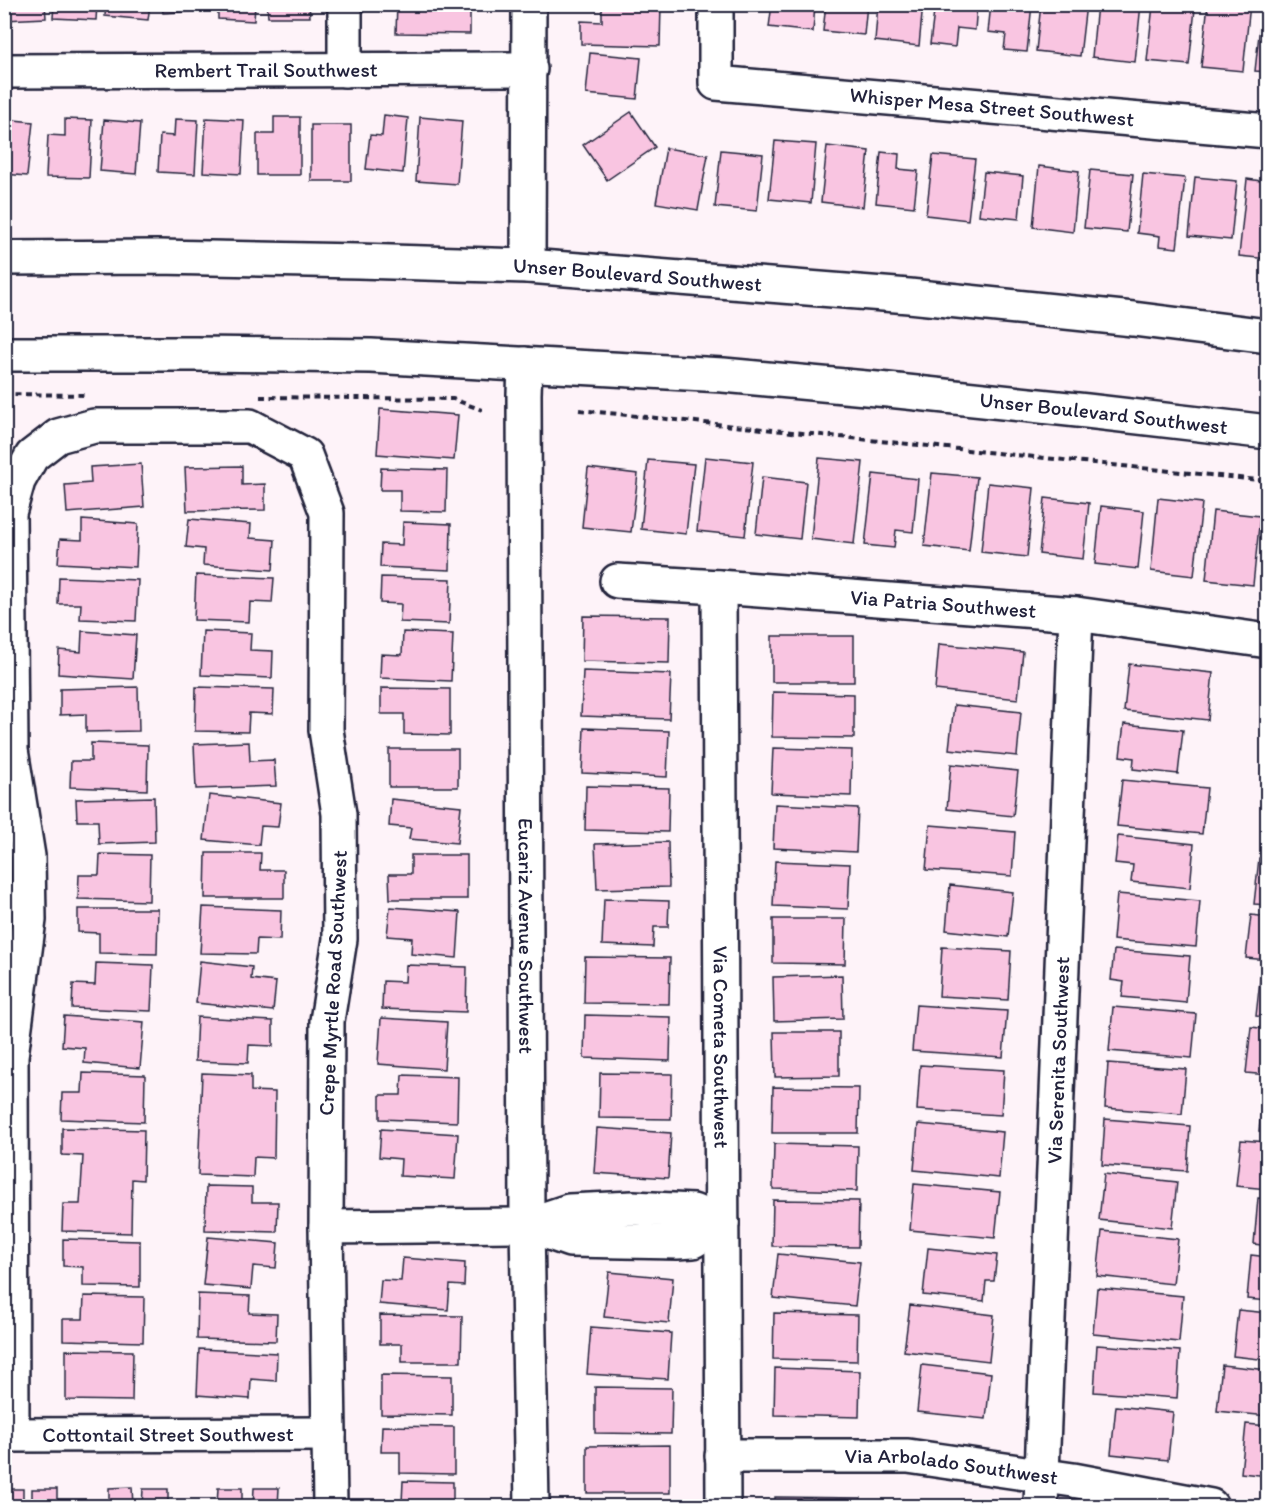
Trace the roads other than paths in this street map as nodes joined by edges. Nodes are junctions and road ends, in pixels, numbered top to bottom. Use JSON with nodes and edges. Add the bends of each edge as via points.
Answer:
{"nodes":[{"id":1,"x":345,"y":4,"type":"edge"},
{"id":2,"x":530,"y":4,"type":"edge"},
{"id":3,"x":716,"y":4,"type":"edge"},
{"id":4,"x":345,"y":69,"type":"junction"},
{"id":5,"x":530,"y":69,"type":"junction"},
{"id":6,"x":4,"y":71,"type":"edge"},
{"id":7,"x":1268,"y":131,"type":"edge"},
{"id":8,"x":4,"y":258,"type":"edge"},
{"id":9,"x":528,"y":266,"type":"junction"},
{"id":10,"x":1268,"y":336,"type":"edge"},
{"id":11,"x":4,"y":354,"type":"edge"},
{"id":12,"x":525,"y":364,"type":"junction"},
{"id":13,"x":1268,"y":432,"type":"edge"},
{"id":14,"x":617,"y":581,"type":"dead end"},
{"id":15,"x":719,"y":587,"type":"junction"},
{"id":16,"x":1076,"y":614,"type":"junction"},
{"id":17,"x":1268,"y":641,"type":"edge"},
{"id":18,"x":722,"y":1223,"type":"junction"},
{"id":19,"x":527,"y":1225,"type":"junction"},
{"id":20,"x":326,"y":1227,"type":"junction"},
{"id":21,"x":329,"y":1434,"type":"junction"},
{"id":22,"x":8,"y":1435,"type":"edge"},
{"id":23,"x":722,"y":1456,"type":"junction"},
{"id":24,"x":1042,"y":1491,"type":"edge"},
{"id":25,"x":330,"y":1506,"type":"edge"},
{"id":26,"x":532,"y":1506,"type":"edge"},
{"id":27,"x":723,"y":1506,"type":"edge"},
{"id":28,"x":1211,"y":1506,"type":"edge"}],
"edges":[{"from":1,"to":4,"type":"street"},
{"from":2,"to":5,"type":"street"},
{"from":3,"to":7,"type":"street","name":"Whisper Mesa Street Southwest","via":[[716,83]]},
{"from":4,"to":5,"type":"street","name":"Rembert Trail Southwest"},
{"from":4,"to":6,"type":"street","name":"Rembert Trail Southwest"},
{"from":5,"to":9,"type":"street"},
{"from":8,"to":9,"type":"street","name":"Unser Boulevard Southwest","via":[[157,257]]},
{"from":9,"to":10,"type":"street","name":"Unser Boulevard Southwest","via":[[909,296]]},
{"from":11,"to":12,"type":"street","name":"Unser Boulevard Southwest","via":[[371,356]]},
{"from":12,"to":13,"type":"street","name":"Unser Boulevard Southwest","via":[[723,375],[888,390]]},
{"from":12,"to":19,"type":"street","name":"Eucariz Avenue Southwest"},
{"from":14,"to":15,"type":"street","name":"Via Patria Southwest"},
{"from":15,"to":16,"type":"street","name":"Via Patria Southwest"},
{"from":15,"to":18,"type":"street","name":"Via Cometa Southwest"},
{"from":16,"to":17,"type":"street","name":"Via Patria Southwest"},
{"from":16,"to":24,"type":"street","name":"Via Serenita Southwest"},
{"from":18,"to":19,"type":"street","via":[[693,1241],[677,1242],[570,1240]]},
{"from":18,"to":23,"type":"street","name":"Via Cometa Southwest"},
{"from":19,"to":20,"type":"street"},
{"from":19,"to":26,"type":"street","name":"Eucariz Avenue Southwest"},
{"from":20,"to":21,"type":"street","name":"Crepe Myrtle Road Southwest"},
{"from":20,"to":22,"type":"street","name":"Crepe Myrtle Road Southwest","via":[[327,1021],[340,939],[339,814],[326,730],[327,513],[305,455],[250,426],[94,426],[58,436],[32,456],[18,481],[9,513],[11,750],[28,856],[28,920],[11,1056]]},
{"from":21,"to":22,"type":"street","name":"Cottontail Street Southwest"},
{"from":21,"to":25,"type":"street","name":"Crepe Myrtle Road Southwest"},
{"from":23,"to":24,"type":"street","name":"Via Arbolado Southwest","via":[[908,1456]]},
{"from":23,"to":27,"type":"street","name":"Via Cometa Southwest"},
{"from":24,"to":28,"type":"street","name":"Via Arbolado Southwest"}]}
